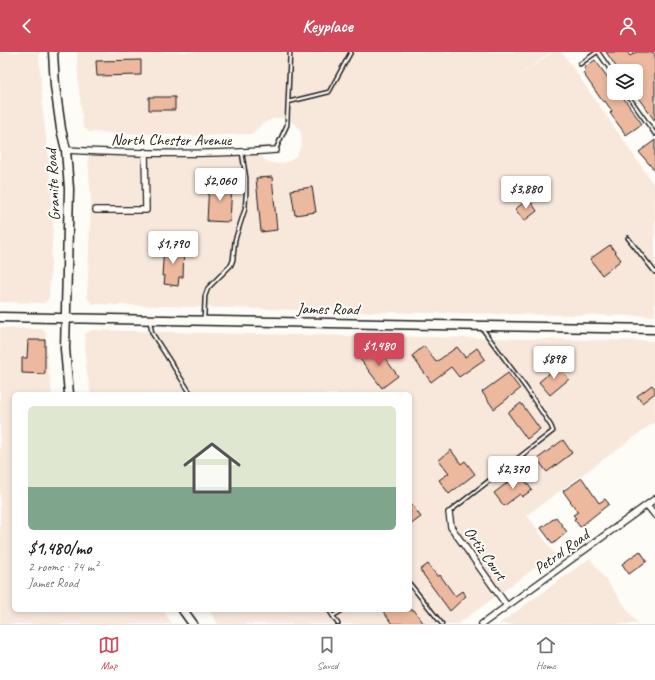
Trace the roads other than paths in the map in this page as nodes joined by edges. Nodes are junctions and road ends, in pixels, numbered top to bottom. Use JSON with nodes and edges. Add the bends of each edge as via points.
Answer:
{"nodes":[{"id":1,"x":53,"y":52,"type":"edge"},
{"id":2,"x":290,"y":52,"type":"edge"},
{"id":3,"x":351,"y":52,"type":"edge"},
{"id":4,"x":598,"y":52,"type":"edge"},
{"id":5,"x":580,"y":64,"type":"dead end"},
{"id":6,"x":607,"y":65,"type":"edge"},
{"id":7,"x":631,"y":100,"type":"edge"},
{"id":8,"x":288,"y":102,"type":"junction"},
{"id":9,"x":655,"y":134,"type":"edge"},
{"id":10,"x":66,"y":150,"type":"junction"},
{"id":11,"x":276,"y":150,"type":"joint"},
{"id":12,"x":145,"y":152,"type":"junction"},
{"id":13,"x":242,"y":152,"type":"junction"},
{"id":14,"x":96,"y":210,"type":"dead end"},
{"id":15,"x":628,"y":238,"type":"dead end"},
{"id":16,"x":655,"y":272,"type":"edge"},
{"id":17,"x":0,"y":317,"type":"edge"},
{"id":18,"x":65,"y":318,"type":"junction"},
{"id":19,"x":150,"y":319,"type":"junction"},
{"id":20,"x":204,"y":320,"type":"junction"},
{"id":21,"x":479,"y":325,"type":"junction"},
{"id":22,"x":655,"y":329,"type":"edge"},
{"id":23,"x":69,"y":392,"type":"edge"},
{"id":24,"x":190,"y":392,"type":"edge"},
{"id":25,"x":655,"y":499,"type":"edge"},
{"id":26,"x":647,"y":504,"type":"junction"},
{"id":27,"x":449,"y":512,"type":"joint"},
{"id":28,"x":655,"y":515,"type":"edge"},
{"id":29,"x":412,"y":586,"type":"edge"},
{"id":30,"x":507,"y":606,"type":"junction"},
{"id":31,"x":184,"y":612,"type":"edge"},
{"id":32,"x":330,"y":612,"type":"edge"},
{"id":33,"x":340,"y":612,"type":"edge"},
{"id":34,"x":333,"y":616,"type":"junction"},
{"id":35,"x":193,"y":624,"type":"edge"},
{"id":36,"x":338,"y":624,"type":"edge"},
{"id":37,"x":442,"y":624,"type":"edge"},
{"id":38,"x":482,"y":624,"type":"edge"}],
"edges":[{"from":1,"to":10,"type":"main road","name":"Granite Road","via":[[54,86]]},
{"from":2,"to":8,"type":"lane"},
{"from":3,"to":8,"type":"lane","via":[[329,92]]},
{"from":4,"to":5,"type":"lane"},
{"from":4,"to":6,"type":"lane"},
{"from":7,"to":9,"type":"lane"},
{"from":8,"to":11,"type":"lane","via":[[287,125]]},
{"from":10,"to":12,"type":"street","name":"North Chester Avenue"},
{"from":10,"to":18,"type":"main road","name":"Granite Road","via":[[69,216]]},
{"from":11,"to":13,"type":"street","name":"North Chester Avenue"},
{"from":12,"to":13,"type":"street","name":"North Chester Avenue"},
{"from":12,"to":14,"type":"street","via":[[146,210]]},
{"from":13,"to":20,"type":"lane","via":[[246,178],[245,209],[234,240],[231,265],[208,288],[205,296]]},
{"from":15,"to":16,"type":"lane"},
{"from":17,"to":18,"type":"main road","name":"James Road"},
{"from":18,"to":19,"type":"main road","name":"James Road"},
{"from":18,"to":23,"type":"main road","name":"Granite Road"},
{"from":19,"to":20,"type":"main road","name":"James Road"},
{"from":19,"to":24,"type":"lane","via":[[155,337]]},
{"from":20,"to":21,"type":"main road","name":"James Road"},
{"from":21,"to":22,"type":"main road","name":"James Road"},
{"from":21,"to":27,"type":"lane","via":[[526,388],[553,431]]},
{"from":25,"to":26,"type":"street","name":"Petrol Road"},
{"from":26,"to":28,"type":"street"},
{"from":26,"to":30,"type":"street","name":"Petrol Road"},
{"from":27,"to":30,"type":"street","name":"Ortiz Court","via":[[451,527]]},
{"from":29,"to":37,"type":"lane"},
{"from":30,"to":38,"type":"street","name":"Petrol Road"},
{"from":31,"to":35,"type":"main road"},
{"from":32,"to":34,"type":"lane"},
{"from":33,"to":34,"type":"lane"},
{"from":34,"to":36,"type":"lane"}]}
